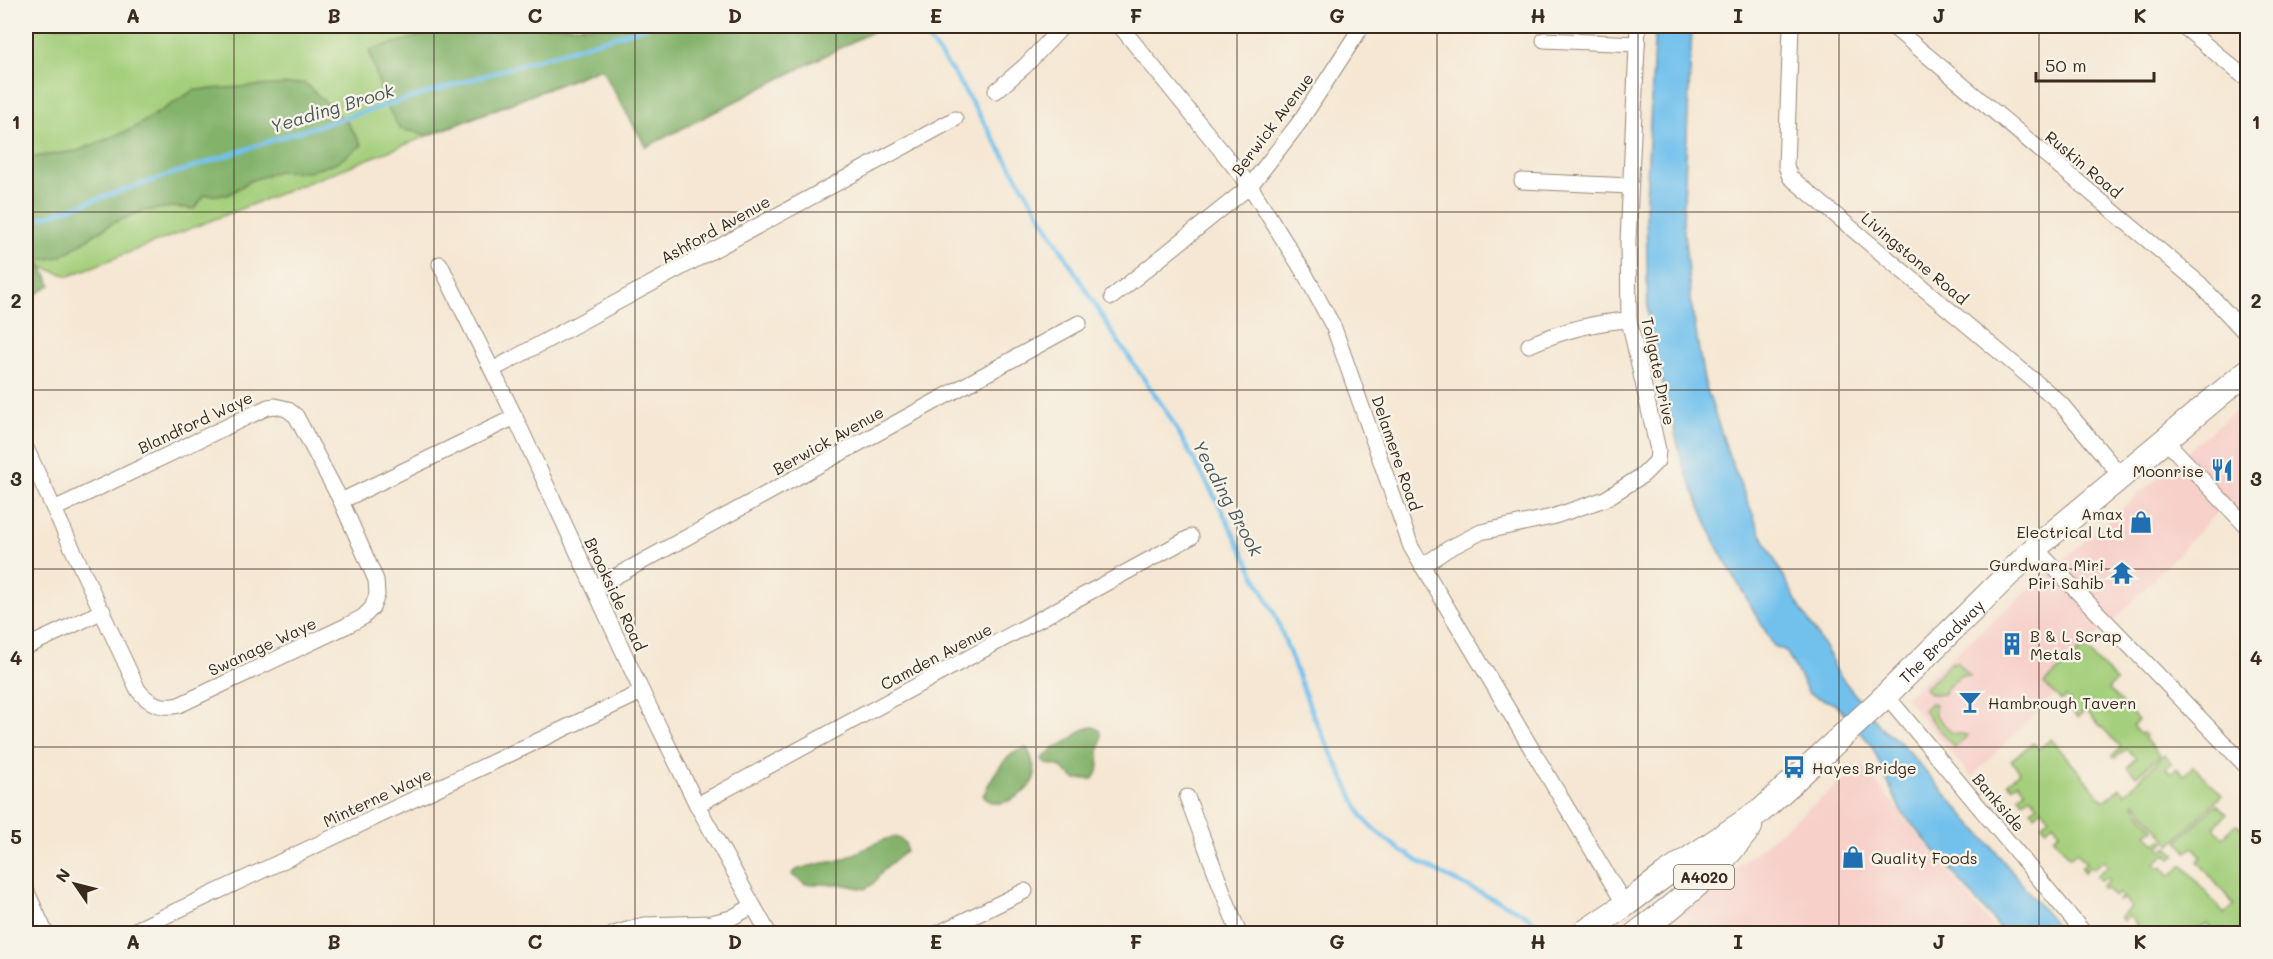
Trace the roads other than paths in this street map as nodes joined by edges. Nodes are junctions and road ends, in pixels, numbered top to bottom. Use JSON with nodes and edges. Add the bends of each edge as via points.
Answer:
{"nodes":[{"id":1,"x":1063,"y":26,"type":"edge"},
{"id":2,"x":1120,"y":26,"type":"edge"},
{"id":3,"x":1362,"y":26,"type":"edge"},
{"id":4,"x":1638,"y":26,"type":"edge"},
{"id":5,"x":1791,"y":26,"type":"edge"},
{"id":6,"x":1892,"y":26,"type":"edge"},
{"id":7,"x":2183,"y":26,"type":"edge"},
{"id":8,"x":1544,"y":40,"type":"dead end"},
{"id":9,"x":1637,"y":44,"type":"junction"},
{"id":10,"x":2247,"y":80,"type":"edge"},
{"id":11,"x":996,"y":91,"type":"dead end"},
{"id":12,"x":955,"y":119,"type":"dead end"},
{"id":13,"x":1522,"y":181,"type":"dead end"},
{"id":14,"x":1250,"y":186,"type":"junction"},
{"id":15,"x":1630,"y":186,"type":"junction"},
{"id":16,"x":440,"y":264,"type":"dead end"},
{"id":17,"x":1112,"y":297,"type":"dead end"},
{"id":18,"x":1629,"y":320,"type":"junction"},
{"id":19,"x":1079,"y":323,"type":"dead end"},
{"id":20,"x":2247,"y":336,"type":"edge"},
{"id":21,"x":1529,"y":345,"type":"dead end"},
{"id":22,"x":492,"y":370,"type":"junction"},
{"id":23,"x":2247,"y":371,"type":"edge"},
{"id":24,"x":515,"y":417,"type":"junction"},
{"id":25,"x":2164,"y":439,"type":"junction"},
{"id":26,"x":26,"y":448,"type":"edge"},
{"id":27,"x":2121,"y":476,"type":"junction"},
{"id":28,"x":341,"y":501,"type":"junction"},
{"id":29,"x":54,"y":509,"type":"junction"},
{"id":30,"x":2247,"y":528,"type":"edge"},
{"id":31,"x":1191,"y":537,"type":"dead end"},
{"id":32,"x":2035,"y":548,"type":"junction"},
{"id":33,"x":1422,"y":566,"type":"junction"},
{"id":34,"x":594,"y":588,"type":"junction"},
{"id":35,"x":103,"y":611,"type":"junction"},
{"id":36,"x":26,"y":647,"type":"edge"},
{"id":37,"x":642,"y":692,"type":"junction"},
{"id":38,"x":1883,"y":698,"type":"junction"},
{"id":39,"x":2247,"y":768,"type":"edge"},
{"id":40,"x":1186,"y":797,"type":"dead end"},
{"id":41,"x":697,"y":805,"type":"junction"},
{"id":42,"x":1762,"y":810,"type":"junction"},
{"id":43,"x":1665,"y":875,"type":"junction"},
{"id":44,"x":26,"y":890,"type":"edge"},
{"id":45,"x":1025,"y":891,"type":"dead end"},
{"id":46,"x":1684,"y":897,"type":"junction"},
{"id":47,"x":1625,"y":905,"type":"junction"},
{"id":48,"x":753,"y":906,"type":"junction"},
{"id":49,"x":1585,"y":932,"type":"edge"},
{"id":50,"x":46,"y":933,"type":"edge"},
{"id":51,"x":127,"y":933,"type":"edge"},
{"id":52,"x":614,"y":933,"type":"edge"},
{"id":53,"x":769,"y":933,"type":"edge"},
{"id":54,"x":937,"y":933,"type":"edge"},
{"id":55,"x":1239,"y":933,"type":"edge"},
{"id":56,"x":1636,"y":933,"type":"edge"},
{"id":57,"x":2085,"y":933,"type":"edge"}],
"edges":[{"from":1,"to":11,"type":"street"},
{"from":2,"to":14,"type":"street","name":"Delamere Road"},
{"from":3,"to":14,"type":"street","name":"Berwick Avenue","via":[[1299,123]]},
{"from":4,"to":9,"type":"street","name":"Tollgate Drive"},
{"from":5,"to":27,"type":"street","name":"Livingstone Road","via":[[1786,166],[1790,177],[2050,394]]},
{"from":6,"to":20,"type":"street","name":"Ruskin Road","via":[[2200,285]]},
{"from":7,"to":10,"type":"street"},
{"from":8,"to":9,"type":"street"},
{"from":9,"to":15,"type":"street","name":"Tollgate Drive"},
{"from":12,"to":22,"type":"street","name":"Ashford Avenue"},
{"from":13,"to":15,"type":"street"},
{"from":14,"to":17,"type":"street","name":"Berwick Avenue"},
{"from":14,"to":33,"type":"street","name":"Delamere Road","via":[[1334,328],[1404,528]]},
{"from":15,"to":18,"type":"street","name":"Tollgate Drive"},
{"from":16,"to":22,"type":"street","name":"Brookside Road"},
{"from":18,"to":21,"type":"street","via":[[1593,323]]},
{"from":18,"to":33,"type":"street","name":"Tollgate Drive","via":[[1658,450],[1655,465],[1605,499],[1552,517],[1481,532]]},
{"from":19,"to":34,"type":"street","name":"Berwick Avenue"},
{"from":22,"to":24,"type":"street","name":"Brookside Road"},
{"from":23,"to":25,"type":"main road","name":"The Broadway","number":"A4020"},
{"from":24,"to":28,"type":"street"},
{"from":24,"to":34,"type":"street","name":"Brookside Road"},
{"from":25,"to":27,"type":"main road","name":"The Broadway","number":"A4020"},
{"from":25,"to":30,"type":"street"},
{"from":26,"to":29,"type":"street"},
{"from":27,"to":32,"type":"main road","name":"The Broadway","number":"A4020"},
{"from":28,"to":29,"type":"street","name":"Blandford Waye","via":[[296,416],[275,406]]},
{"from":28,"to":35,"type":"street","name":"Swanage Waye","via":[[376,579],[377,595],[372,608],[346,626],[179,705],[159,705],[142,695]]},
{"from":29,"to":35,"type":"street"},
{"from":31,"to":41,"type":"street","name":"Camden Avenue"},
{"from":32,"to":38,"type":"main road","name":"The Broadway","number":"A4020"},
{"from":32,"to":39,"type":"street"},
{"from":33,"to":47,"type":"street","name":"Delamere Road"},
{"from":34,"to":37,"type":"street","name":"Brookside Road"},
{"from":35,"to":36,"type":"street"},
{"from":37,"to":41,"type":"street","name":"Brookside Road"},
{"from":37,"to":51,"type":"street","name":"Minterne Waye"},
{"from":38,"to":42,"type":"main road","number":"A4020"},
{"from":38,"to":57,"type":"street","name":"Bankside"},
{"from":40,"to":55,"type":"street"},
{"from":41,"to":48,"type":"street","name":"Brookside Road"},
{"from":42,"to":43,"type":"main road","number":"A4020"},
{"from":42,"to":46,"type":"main road","number":"A4020","via":[[1736,846]]},
{"from":43,"to":46,"type":"main road","number":"A4020","via":[[1675,881]]},
{"from":43,"to":47,"type":"main road","number":"A4020"},
{"from":44,"to":50,"type":"street"},
{"from":45,"to":54,"type":"street"},
{"from":46,"to":56,"type":"main road","number":"A4020"},
{"from":47,"to":49,"type":"main road","number":"A4020"},
{"from":48,"to":52,"type":"street","via":[[711,923],[644,925]]},
{"from":48,"to":53,"type":"street","name":"Brookside Road"}]}
